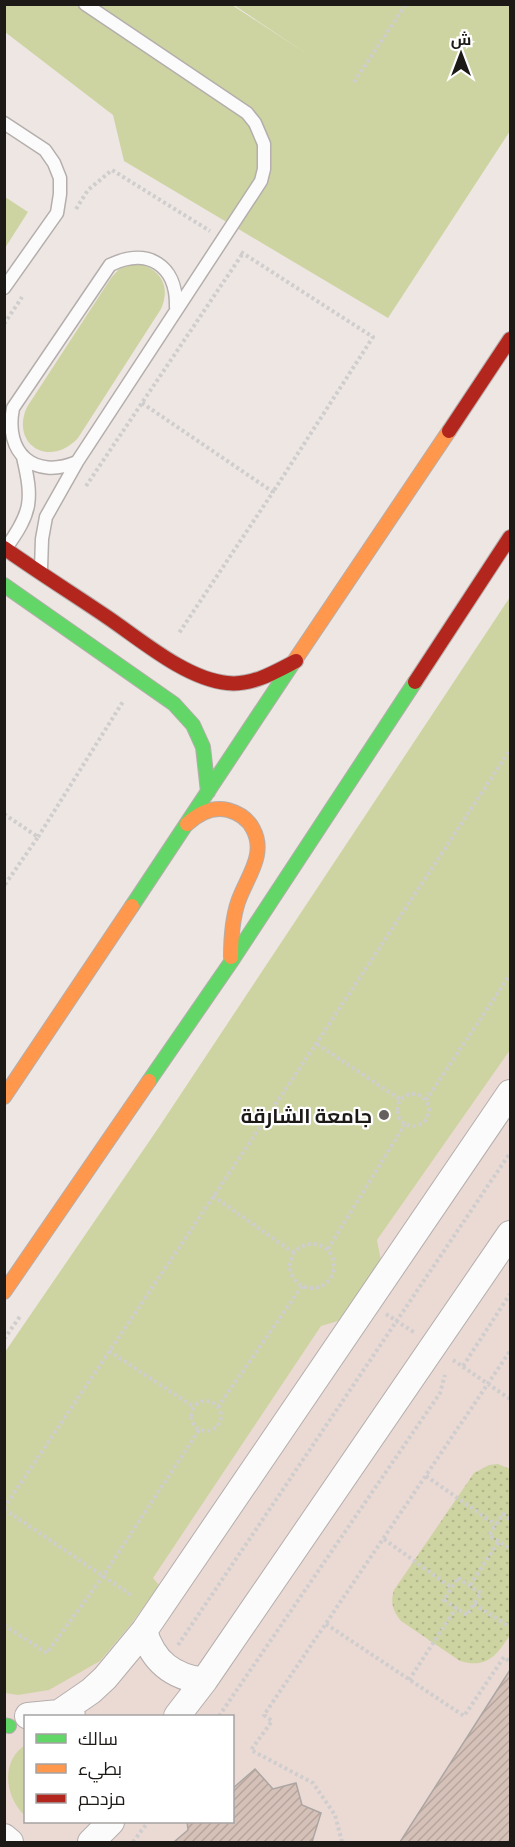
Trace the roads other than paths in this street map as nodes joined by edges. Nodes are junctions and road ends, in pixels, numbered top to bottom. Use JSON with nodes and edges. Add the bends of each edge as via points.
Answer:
{"nodes":[{"id":1,"x":85,"y":4,"type":"edge"},
{"id":2,"x":4,"y":123,"type":"edge"},
{"id":3,"x":4,"y":288,"type":"edge"},
{"id":4,"x":177,"y":307,"type":"junction"},
{"id":5,"x":510,"y":339,"type":"edge"},
{"id":6,"x":23,"y":457,"type":"junction"},
{"id":7,"x":77,"y":462,"type":"junction"},
{"id":8,"x":510,"y":537,"type":"edge"},
{"id":9,"x":5,"y":549,"type":"edge"},
{"id":10,"x":4,"y":585,"type":"edge"},
{"id":11,"x":31,"y":586,"type":"junction"},
{"id":12,"x":105,"y":636,"type":"junction"},
{"id":13,"x":297,"y":660,"type":"junction"},
{"id":14,"x":208,"y":792,"type":"junction"},
{"id":15,"x":187,"y":824,"type":"junction"},
{"id":16,"x":231,"y":962,"type":"junction"},
{"id":17,"x":510,"y":1093,"type":"edge"},
{"id":18,"x":4,"y":1097,"type":"edge"},
{"id":19,"x":510,"y":1234,"type":"edge"},
{"id":20,"x":4,"y":1292,"type":"edge"},
{"id":21,"x":144,"y":1631,"type":"junction"},
{"id":22,"x":204,"y":1682,"type":"junction"},
{"id":23,"x":66,"y":1715,"type":"edge"},
{"id":24,"x":178,"y":1715,"type":"edge"},
{"id":25,"x":109,"y":1823,"type":"edge"},
{"id":26,"x":4,"y":1837,"type":"edge"},
{"id":27,"x":10,"y":1842,"type":"edge"},
{"id":28,"x":91,"y":1842,"type":"edge"}],
"edges":[{"from":1,"to":4,"type":"lane","via":[[238,106],[255,123],[264,144],[264,169],[255,192]]},
{"from":2,"to":3,"type":"lane","via":[[45,150],[60,178],[57,213]]},
{"from":4,"to":6,"type":"lane","via":[[177,293],[164,268],[137,257],[110,265],[13,408],[9,425],[13,442]]},
{"from":4,"to":7,"type":"lane"},
{"from":5,"to":13,"type":"street"},
{"from":6,"to":7,"type":"lane","via":[[49,468]]},
{"from":6,"to":9,"type":"lane","via":[[27,513]]},
{"from":7,"to":11,"type":"lane","via":[[46,517],[42,563]]},
{"from":8,"to":16,"type":"street"},
{"from":9,"to":11,"type":"street"},
{"from":10,"to":11,"type":"street"},
{"from":11,"to":12,"type":"street"},
{"from":11,"to":12,"type":"street"},
{"from":12,"to":13,"type":"street","via":[[219,682],[245,683],[265,678]]},
{"from":12,"to":14,"type":"street","via":[[193,725],[203,747]]},
{"from":13,"to":14,"type":"street"},
{"from":14,"to":15,"type":"street"},
{"from":15,"to":16,"type":"street","via":[[205,810],[228,809],[248,820],[258,839],[257,859],[234,921]]},
{"from":15,"to":18,"type":"street"},
{"from":16,"to":20,"type":"street"},
{"from":17,"to":21,"type":"street"},
{"from":19,"to":22,"type":"street"},
{"from":21,"to":22,"type":"street","via":[[147,1644],[164,1666],[176,1675]]},
{"from":21,"to":23,"type":"street","via":[[105,1678]]},
{"from":22,"to":24,"type":"street"},
{"from":25,"to":28,"type":"street"},
{"from":26,"to":27,"type":"street"}]}
